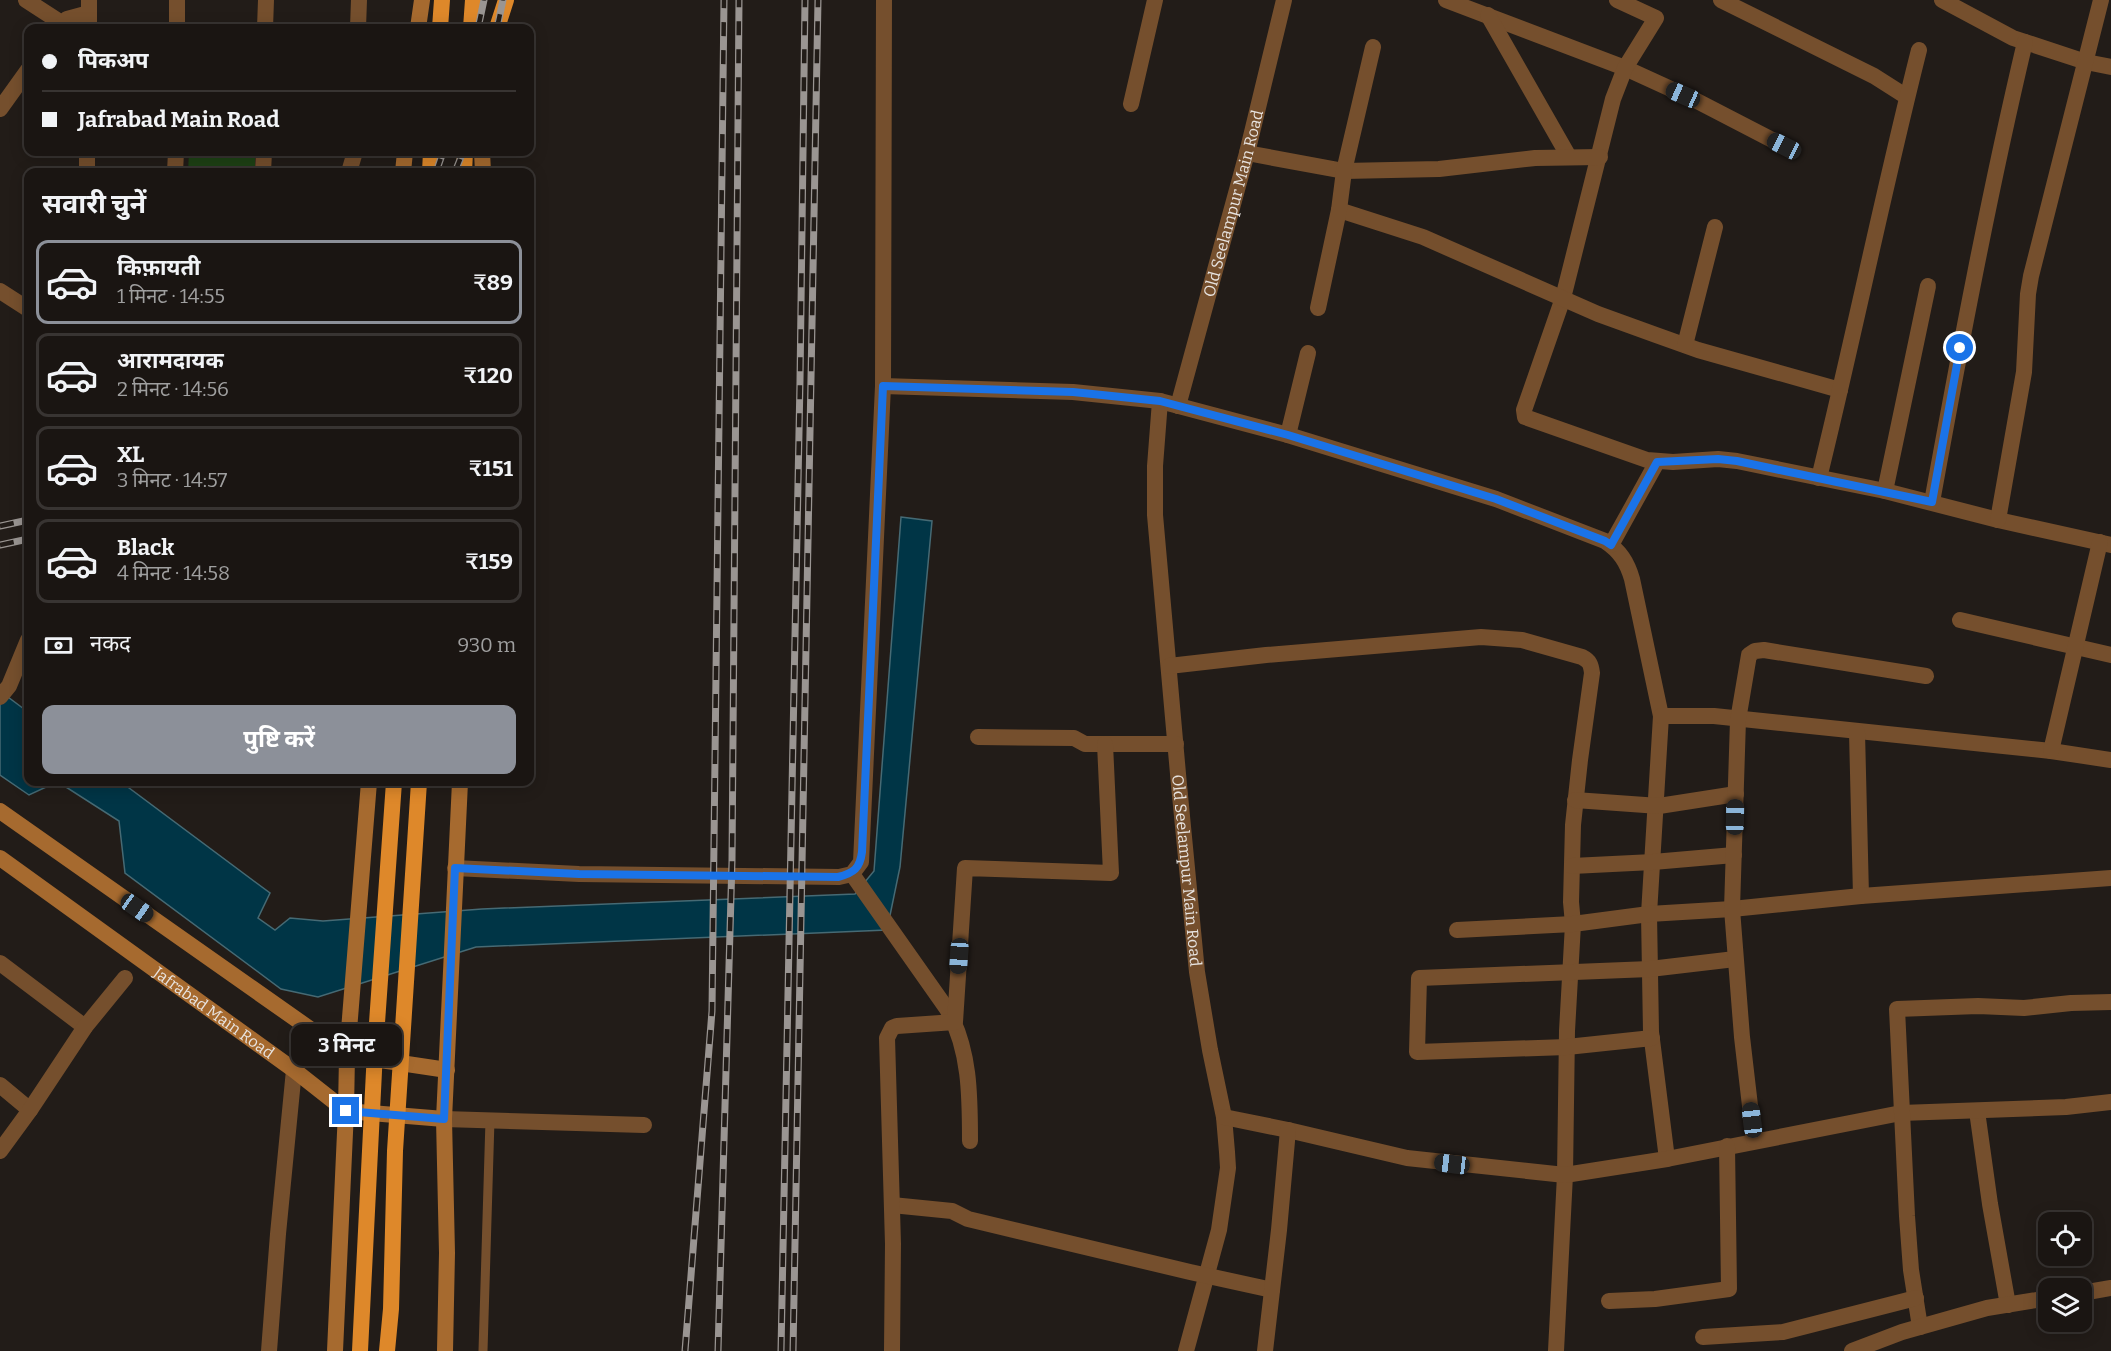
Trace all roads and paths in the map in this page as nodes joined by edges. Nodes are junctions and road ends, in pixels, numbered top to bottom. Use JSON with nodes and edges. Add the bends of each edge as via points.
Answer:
{"nodes":[{"id":1,"x":26,"y":0,"type":"edge"},
{"id":2,"x":177,"y":0,"type":"edge"},
{"id":3,"x":266,"y":0,"type":"edge"},
{"id":4,"x":359,"y":0,"type":"edge"},
{"id":5,"x":422,"y":0,"type":"edge"},
{"id":6,"x":442,"y":0,"type":"edge"},
{"id":7,"x":473,"y":0,"type":"edge"},
{"id":8,"x":506,"y":0,"type":"edge"},
{"id":9,"x":884,"y":0,"type":"edge"},
{"id":10,"x":1155,"y":0,"type":"edge"},
{"id":11,"x":1284,"y":0,"type":"edge"},
{"id":12,"x":1446,"y":0,"type":"edge"},
{"id":13,"x":1617,"y":0,"type":"edge"},
{"id":14,"x":1722,"y":0,"type":"edge"},
{"id":15,"x":1942,"y":0,"type":"edge"},
{"id":16,"x":2101,"y":0,"type":"edge"},
{"id":17,"x":89,"y":14,"type":"edge"},
{"id":18,"x":1488,"y":15,"type":"junction"},
{"id":19,"x":58,"y":24,"type":"edge"},
{"id":20,"x":63,"y":24,"type":"edge"},
{"id":21,"x":177,"y":24,"type":"edge"},
{"id":22,"x":266,"y":24,"type":"edge"},
{"id":23,"x":358,"y":24,"type":"edge"},
{"id":24,"x":419,"y":24,"type":"edge"},
{"id":25,"x":440,"y":24,"type":"edge"},
{"id":26,"x":473,"y":24,"type":"edge"},
{"id":27,"x":498,"y":24,"type":"edge"},
{"id":28,"x":2025,"y":42,"type":"junction"},
{"id":29,"x":1373,"y":47,"type":"dead end"},
{"id":30,"x":1919,"y":50,"type":"dead end"},
{"id":31,"x":2086,"y":62,"type":"junction"},
{"id":32,"x":2111,"y":67,"type":"edge"},
{"id":33,"x":1625,"y":69,"type":"junction"},
{"id":34,"x":24,"y":76,"type":"edge"},
{"id":35,"x":1907,"y":97,"type":"junction"},
{"id":36,"x":1131,"y":104,"type":"dead end"},
{"id":37,"x":0,"y":109,"type":"edge"},
{"id":38,"x":1784,"y":146,"type":"dead end"},
{"id":39,"x":1247,"y":153,"type":"junction"},
{"id":40,"x":1569,"y":157,"type":"junction"},
{"id":41,"x":1600,"y":157,"type":"junction"},
{"id":42,"x":1344,"y":171,"type":"junction"},
{"id":43,"x":1339,"y":210,"type":"junction"},
{"id":44,"x":1714,"y":227,"type":"dead end"},
{"id":45,"x":1928,"y":286,"type":"dead end"},
{"id":46,"x":0,"y":291,"type":"edge"},
{"id":47,"x":1563,"y":298,"type":"junction"},
{"id":48,"x":24,"y":306,"type":"edge"},
{"id":49,"x":1318,"y":308,"type":"dead end"},
{"id":50,"x":1685,"y":345,"type":"junction"},
{"id":51,"x":1308,"y":354,"type":"dead end"},
{"id":52,"x":883,"y":386,"type":"junction"},
{"id":53,"x":1840,"y":390,"type":"junction"},
{"id":54,"x":1160,"y":401,"type":"junction"},
{"id":55,"x":1182,"y":407,"type":"junction"},
{"id":56,"x":1288,"y":435,"type":"junction"},
{"id":57,"x":1657,"y":462,"type":"junction"},
{"id":58,"x":1819,"y":478,"type":"junction"},
{"id":59,"x":1885,"y":491,"type":"junction"},
{"id":60,"x":1932,"y":502,"type":"junction"},
{"id":61,"x":1998,"y":520,"type":"junction"},
{"id":62,"x":2106,"y":543,"type":"edge"},
{"id":63,"x":1611,"y":545,"type":"junction"},
{"id":64,"x":1960,"y":620,"type":"dead end"},
{"id":65,"x":2076,"y":646,"type":"junction"},
{"id":66,"x":24,"y":649,"type":"edge"},
{"id":67,"x":2111,"y":655,"type":"edge"},
{"id":68,"x":1169,"y":666,"type":"junction"},
{"id":69,"x":1926,"y":676,"type":"dead end"},
{"id":70,"x":4,"y":692,"type":"edge"},
{"id":71,"x":1661,"y":716,"type":"junction"},
{"id":72,"x":1738,"y":720,"type":"junction"},
{"id":73,"x":1857,"y":732,"type":"junction"},
{"id":74,"x":978,"y":737,"type":"dead end"},
{"id":75,"x":1105,"y":744,"type":"junction"},
{"id":76,"x":1176,"y":744,"type":"junction"},
{"id":77,"x":2051,"y":751,"type":"junction"},
{"id":78,"x":2111,"y":760,"type":"edge"},
{"id":79,"x":369,"y":786,"type":"edge"},
{"id":80,"x":394,"y":786,"type":"edge"},
{"id":81,"x":419,"y":786,"type":"edge"},
{"id":82,"x":460,"y":786,"type":"edge"},
{"id":83,"x":1736,"y":794,"type":"junction"},
{"id":84,"x":1575,"y":800,"type":"junction"},
{"id":85,"x":1656,"y":806,"type":"junction"},
{"id":86,"x":0,"y":811,"type":"edge"},
{"id":87,"x":1734,"y":855,"type":"junction"},
{"id":88,"x":0,"y":858,"type":"edge"},
{"id":89,"x":1653,"y":862,"type":"junction"},
{"id":90,"x":1572,"y":866,"type":"junction"},
{"id":91,"x":455,"y":868,"type":"junction"},
{"id":92,"x":2111,"y":878,"type":"edge"},
{"id":93,"x":856,"y":880,"type":"junction"},
{"id":94,"x":1861,"y":896,"type":"junction"},
{"id":95,"x":1732,"y":909,"type":"junction"},
{"id":96,"x":1649,"y":914,"type":"junction"},
{"id":97,"x":1573,"y":924,"type":"junction"},
{"id":98,"x":1457,"y":930,"type":"dead end"},
{"id":99,"x":1735,"y":959,"type":"junction"},
{"id":100,"x":0,"y":963,"type":"edge"},
{"id":101,"x":1650,"y":969,"type":"junction"},
{"id":102,"x":1570,"y":972,"type":"junction"},
{"id":103,"x":125,"y":978,"type":"dead end"},
{"id":104,"x":2111,"y":1002,"type":"edge"},
{"id":105,"x":955,"y":1022,"type":"junction"},
{"id":106,"x":85,"y":1027,"type":"junction"},
{"id":107,"x":1652,"y":1038,"type":"junction"},
{"id":108,"x":1567,"y":1047,"type":"junction"},
{"id":109,"x":346,"y":1055,"type":"junction"},
{"id":110,"x":294,"y":1070,"type":"junction"},
{"id":111,"x":447,"y":1070,"type":"junction"},
{"id":112,"x":0,"y":1085,"type":"edge"},
{"id":113,"x":2111,"y":1102,"type":"edge"},
{"id":114,"x":30,"y":1110,"type":"junction"},
{"id":115,"x":346,"y":1111,"type":"junction"},
{"id":116,"x":1977,"y":1111,"type":"junction"},
{"id":117,"x":1902,"y":1113,"type":"junction"},
{"id":118,"x":1224,"y":1118,"type":"junction"},
{"id":119,"x":444,"y":1119,"type":"junction"},
{"id":120,"x":490,"y":1120,"type":"junction"},
{"id":121,"x":644,"y":1125,"type":"dead end"},
{"id":122,"x":1288,"y":1130,"type":"junction"},
{"id":123,"x":1754,"y":1140,"type":"junction"},
{"id":124,"x":970,"y":1141,"type":"dead end"},
{"id":125,"x":1727,"y":1146,"type":"junction"},
{"id":126,"x":0,"y":1151,"type":"edge"},
{"id":127,"x":1667,"y":1159,"type":"junction"},
{"id":128,"x":1565,"y":1175,"type":"junction"},
{"id":129,"x":892,"y":1204,"type":"junction"},
{"id":130,"x":1206,"y":1276,"type":"junction"},
{"id":131,"x":2111,"y":1288,"type":"edge"},
{"id":132,"x":1272,"y":1290,"type":"junction"},
{"id":133,"x":2092,"y":1291,"type":"edge"},
{"id":134,"x":1916,"y":1298,"type":"junction"},
{"id":135,"x":2038,"y":1300,"type":"edge"},
{"id":136,"x":1610,"y":1301,"type":"dead end"},
{"id":137,"x":2008,"y":1305,"type":"junction"},
{"id":138,"x":1920,"y":1327,"type":"junction"},
{"id":139,"x":1702,"y":1337,"type":"dead end"},
{"id":140,"x":270,"y":1351,"type":"edge"},
{"id":141,"x":335,"y":1351,"type":"edge"},
{"id":142,"x":360,"y":1351,"type":"edge"},
{"id":143,"x":387,"y":1351,"type":"edge"},
{"id":144,"x":445,"y":1351,"type":"edge"},
{"id":145,"x":483,"y":1351,"type":"edge"},
{"id":146,"x":892,"y":1351,"type":"edge"},
{"id":147,"x":1186,"y":1351,"type":"edge"},
{"id":148,"x":1265,"y":1351,"type":"edge"},
{"id":149,"x":1556,"y":1351,"type":"edge"},
{"id":150,"x":1852,"y":1351,"type":"edge"}],
"edges":[{"from":1,"to":19,"type":"street"},
{"from":2,"to":21,"type":"street"},
{"from":3,"to":22,"type":"street"},
{"from":4,"to":23,"type":"street"},
{"from":5,"to":24,"type":"main road"},
{"from":6,"to":25,"type":"highway"},
{"from":7,"to":26,"type":"highway"},
{"from":8,"to":27,"type":"highway"},
{"from":9,"to":52,"type":"street"},
{"from":10,"to":36,"type":"street"},
{"from":11,"to":39,"type":"street","name":"Old Seelampur Main Road"},
{"from":12,"to":18,"type":"street"},
{"from":13,"to":33,"type":"street","via":[[1656,18]]},
{"from":14,"to":35,"type":"street","via":[[1874,76]]},
{"from":15,"to":28,"type":"street"},
{"from":16,"to":31,"type":"street"},
{"from":17,"to":20,"type":"street","via":[[67,19]]},
{"from":18,"to":33,"type":"street"},
{"from":18,"to":40,"type":"street"},
{"from":28,"to":31,"type":"street"},
{"from":28,"to":60,"type":"street","via":[[1998,154]]},
{"from":29,"to":42,"type":"street"},
{"from":30,"to":35,"type":"street"},
{"from":31,"to":32,"type":"street"},
{"from":31,"to":61,"type":"street","via":[[2031,276],[2024,372]]},
{"from":33,"to":38,"type":"street"},
{"from":33,"to":41,"type":"street","via":[[1613,99]]},
{"from":34,"to":37,"type":"street"},
{"from":35,"to":53,"type":"street"},
{"from":39,"to":42,"type":"street"},
{"from":39,"to":55,"type":"street","name":"Old Seelampur Main Road"},
{"from":40,"to":41,"type":"street"},
{"from":40,"to":42,"type":"street","via":[[1439,169]]},
{"from":41,"to":47,"type":"street"},
{"from":42,"to":43,"type":"street"},
{"from":43,"to":47,"type":"street","via":[[1423,237]]},
{"from":43,"to":49,"type":"street"},
{"from":44,"to":50,"type":"street"},
{"from":45,"to":59,"type":"street"},
{"from":46,"to":48,"type":"street"},
{"from":47,"to":50,"type":"street"},
{"from":47,"to":57,"type":"street","via":[[1524,410],[1525,417]]},
{"from":50,"to":53,"type":"street"},
{"from":51,"to":56,"type":"street"},
{"from":52,"to":54,"type":"street","via":[[1073,392]]},
{"from":52,"to":93,"type":"street","via":[[862,852]]},
{"from":53,"to":58,"type":"street"},
{"from":54,"to":55,"type":"street"},
{"from":54,"to":68,"type":"street","name":"Old Seelampur Main Road","via":[[1154,490]]},
{"from":55,"to":56,"type":"street"},
{"from":56,"to":63,"type":"street","via":[[1496,499]]},
{"from":57,"to":58,"type":"street","via":[[1718,459]]},
{"from":57,"to":63,"type":"street"},
{"from":58,"to":59,"type":"street"},
{"from":59,"to":60,"type":"street"},
{"from":60,"to":61,"type":"street"},
{"from":61,"to":62,"type":"street"},
{"from":62,"to":65,"type":"street"},
{"from":63,"to":71,"type":"street","via":[[1619,551],[1632,579]]},
{"from":64,"to":65,"type":"street"},
{"from":65,"to":67,"type":"street"},
{"from":65,"to":77,"type":"street"},
{"from":66,"to":70,"type":"street"},
{"from":68,"to":76,"type":"street","name":"Old Seelampur Main Road"},
{"from":68,"to":84,"type":"street","via":[[1482,637],[1522,640],[1582,657],[1591,665],[1592,674]]},
{"from":69,"to":72,"type":"street","via":[[1755,651],[1749,656]]},
{"from":71,"to":72,"type":"street"},
{"from":71,"to":85,"type":"street"},
{"from":72,"to":73,"type":"street"},
{"from":72,"to":83,"type":"street"},
{"from":73,"to":77,"type":"street"},
{"from":73,"to":94,"type":"street"},
{"from":74,"to":75,"type":"street","via":[[1074,738],[1085,744]]},
{"from":75,"to":76,"type":"street"},
{"from":75,"to":105,"type":"street","via":[[1111,873],[965,868]]},
{"from":76,"to":118,"type":"street","name":"Old Seelampur Main Road","via":[[1197,972]]},
{"from":77,"to":78,"type":"street"},
{"from":79,"to":109,"type":"main road"},
{"from":80,"to":142,"type":"highway"},
{"from":81,"to":143,"type":"highway","via":[[395,1151]]},
{"from":82,"to":91,"type":"main road"},
{"from":83,"to":85,"type":"street"},
{"from":83,"to":87,"type":"street"},
{"from":84,"to":85,"type":"street"},
{"from":84,"to":90,"type":"street"},
{"from":85,"to":89,"type":"street"},
{"from":86,"to":109,"type":"main road"},
{"from":87,"to":89,"type":"street"},
{"from":87,"to":95,"type":"street"},
{"from":88,"to":110,"type":"main road","name":"Jafrabad Main Road"},
{"from":89,"to":90,"type":"street"},
{"from":89,"to":96,"type":"street"},
{"from":90,"to":97,"type":"street"},
{"from":91,"to":93,"type":"street"},
{"from":91,"to":111,"type":"main road"},
{"from":92,"to":94,"type":"street"},
{"from":93,"to":105,"type":"street"},
{"from":94,"to":95,"type":"street"},
{"from":95,"to":96,"type":"street"},
{"from":95,"to":99,"type":"street"},
{"from":96,"to":97,"type":"street"},
{"from":96,"to":101,"type":"street"},
{"from":97,"to":98,"type":"street"},
{"from":97,"to":102,"type":"street"},
{"from":99,"to":101,"type":"street"},
{"from":99,"to":123,"type":"street"},
{"from":100,"to":106,"type":"street"},
{"from":101,"to":102,"type":"street"},
{"from":101,"to":107,"type":"street"},
{"from":102,"to":108,"type":"street"},
{"from":102,"to":108,"type":"street","via":[[1419,978],[1417,1052]]},
{"from":103,"to":106,"type":"street"},
{"from":104,"to":117,"type":"street","via":[[2024,1008],[1898,1009]]},
{"from":105,"to":124,"type":"street","via":[[968,1070]]},
{"from":105,"to":129,"type":"street","via":[[897,1026],[889,1032]]},
{"from":106,"to":114,"type":"street"},
{"from":107,"to":108,"type":"street"},
{"from":107,"to":127,"type":"street"},
{"from":108,"to":128,"type":"street"},
{"from":109,"to":111,"type":"main road"},
{"from":109,"to":115,"type":"main road"},
{"from":110,"to":115,"type":"main road","name":"Jafrabad Main Road"},
{"from":110,"to":140,"type":"street"},
{"from":111,"to":119,"type":"main road"},
{"from":112,"to":114,"type":"street"},
{"from":113,"to":116,"type":"street"},
{"from":114,"to":126,"type":"street"},
{"from":115,"to":119,"type":"main road"},
{"from":115,"to":141,"type":"main road"},
{"from":116,"to":117,"type":"street"},
{"from":116,"to":137,"type":"street"},
{"from":117,"to":123,"type":"street"},
{"from":117,"to":134,"type":"street"},
{"from":118,"to":122,"type":"street"},
{"from":118,"to":130,"type":"street","name":"Old Seelampur Main Road","via":[[1227,1168],[1219,1230]]},
{"from":119,"to":120,"type":"street"},
{"from":119,"to":144,"type":"main road"},
{"from":120,"to":121,"type":"street"},
{"from":120,"to":145,"type":"lane"},
{"from":122,"to":128,"type":"street","via":[[1407,1158]]},
{"from":122,"to":132,"type":"street"},
{"from":123,"to":125,"type":"street"},
{"from":125,"to":127,"type":"street"},
{"from":125,"to":136,"type":"street","via":[[1729,1289]]},
{"from":127,"to":128,"type":"street"},
{"from":128,"to":149,"type":"street"},
{"from":129,"to":130,"type":"street","via":[[952,1211],[968,1219]]},
{"from":129,"to":146,"type":"street"},
{"from":130,"to":132,"type":"street"},
{"from":130,"to":147,"type":"street","name":"Old Seelampur Main Road"},
{"from":131,"to":133,"type":"street"},
{"from":132,"to":148,"type":"street"},
{"from":134,"to":138,"type":"street"},
{"from":134,"to":139,"type":"street","via":[[1783,1332]]},
{"from":135,"to":137,"type":"street"},
{"from":137,"to":138,"type":"street"},
{"from":138,"to":150,"type":"street"}]}
